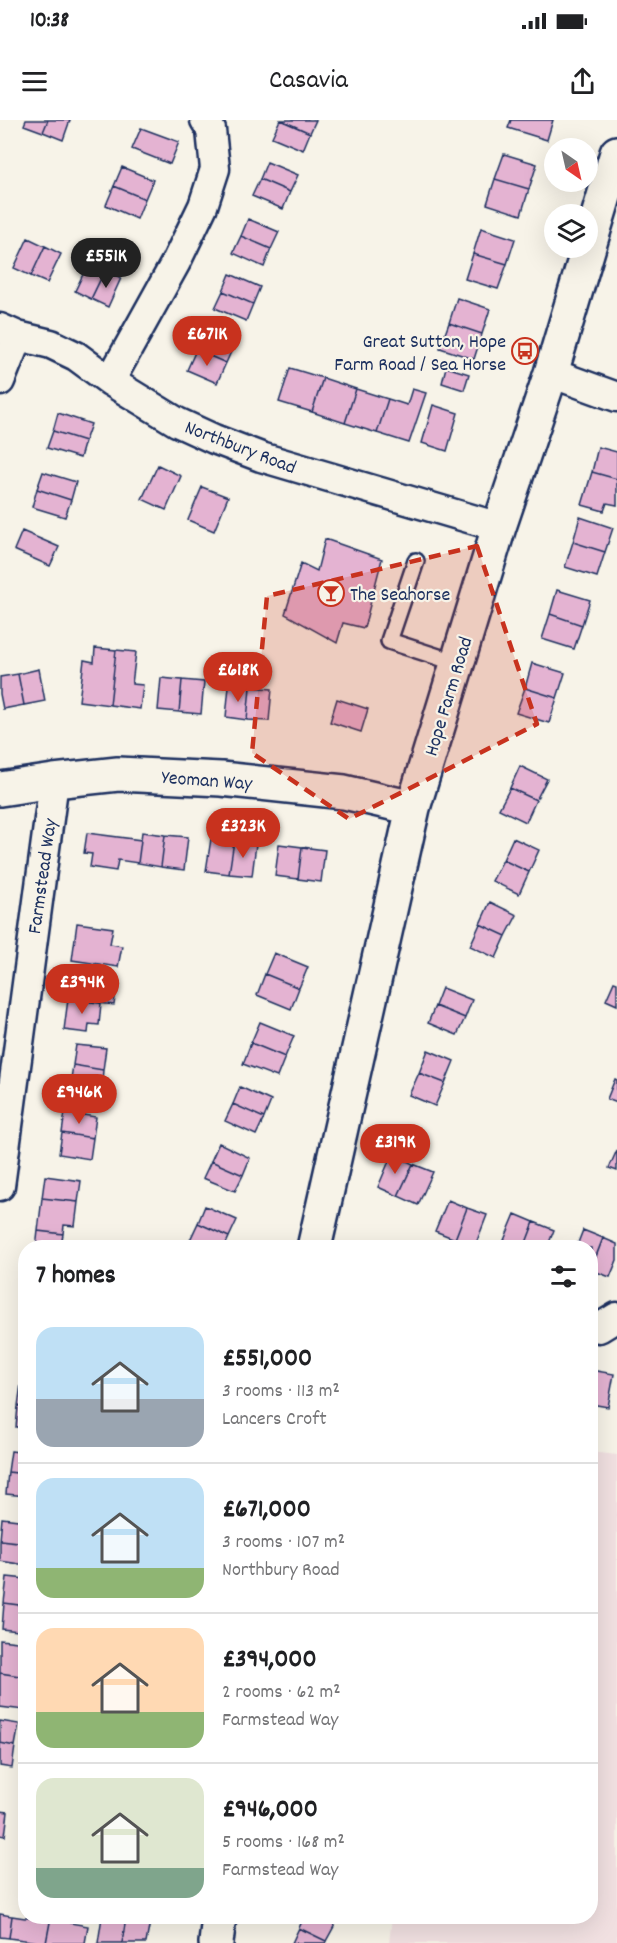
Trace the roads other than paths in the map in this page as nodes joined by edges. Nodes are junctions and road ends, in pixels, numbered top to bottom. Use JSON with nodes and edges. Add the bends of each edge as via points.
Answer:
{"nodes":[{"id":1,"x":205,"y":120,"type":"edge"},
{"id":2,"x":617,"y":153,"type":"edge"},
{"id":3,"x":9,"y":332,"type":"edge"},
{"id":4,"x":551,"y":373,"type":"junction"},
{"id":5,"x":0,"y":381,"type":"edge"},
{"id":6,"x":110,"y":381,"type":"junction"},
{"id":7,"x":617,"y":397,"type":"edge"},
{"id":8,"x":499,"y":527,"type":"junction"},
{"id":9,"x":416,"y":561,"type":"dead end"},
{"id":10,"x":457,"y":663,"type":"junction"},
{"id":11,"x":54,"y":781,"type":"junction"},
{"id":12,"x":0,"y":789,"type":"edge"},
{"id":13,"x":413,"y":808,"type":"junction"},
{"id":14,"x":0,"y":1186,"type":"edge"},
{"id":15,"x":316,"y":1240,"type":"edge"},
{"id":16,"x":617,"y":1317,"type":"edge"},
{"id":17,"x":598,"y":1328,"type":"edge"},
{"id":18,"x":218,"y":1924,"type":"edge"},
{"id":19,"x":216,"y":1943,"type":"edge"}],
"edges":[{"from":1,"to":6,"type":"street","via":[[211,130],[214,169],[203,206]]},
{"from":2,"to":4,"type":"street","name":"Hope Farm Road"},
{"from":3,"to":5,"type":"street"},
{"from":3,"to":6,"type":"street","name":"Northbury Road","via":[[76,356]]},
{"from":4,"to":7,"type":"street"},
{"from":4,"to":8,"type":"street","name":"Hope Farm Road"},
{"from":6,"to":8,"type":"street","name":"Northbury Road","via":[[177,422],[261,458]]},
{"from":8,"to":10,"type":"street","name":"Hope Farm Road"},
{"from":9,"to":10,"type":"lane","via":[[389,641]]},
{"from":10,"to":13,"type":"street","name":"Hope Farm Road"},
{"from":11,"to":12,"type":"street","name":"Yeoman Way"},
{"from":11,"to":13,"type":"street","name":"Yeoman Way","via":[[118,774],[221,778],[344,792]]},
{"from":11,"to":14,"type":"street","name":"Farmstead Way"},
{"from":13,"to":15,"type":"street","name":"Hope Farm Road"},
{"from":16,"to":17,"type":"street"},
{"from":18,"to":19,"type":"street"}]}
